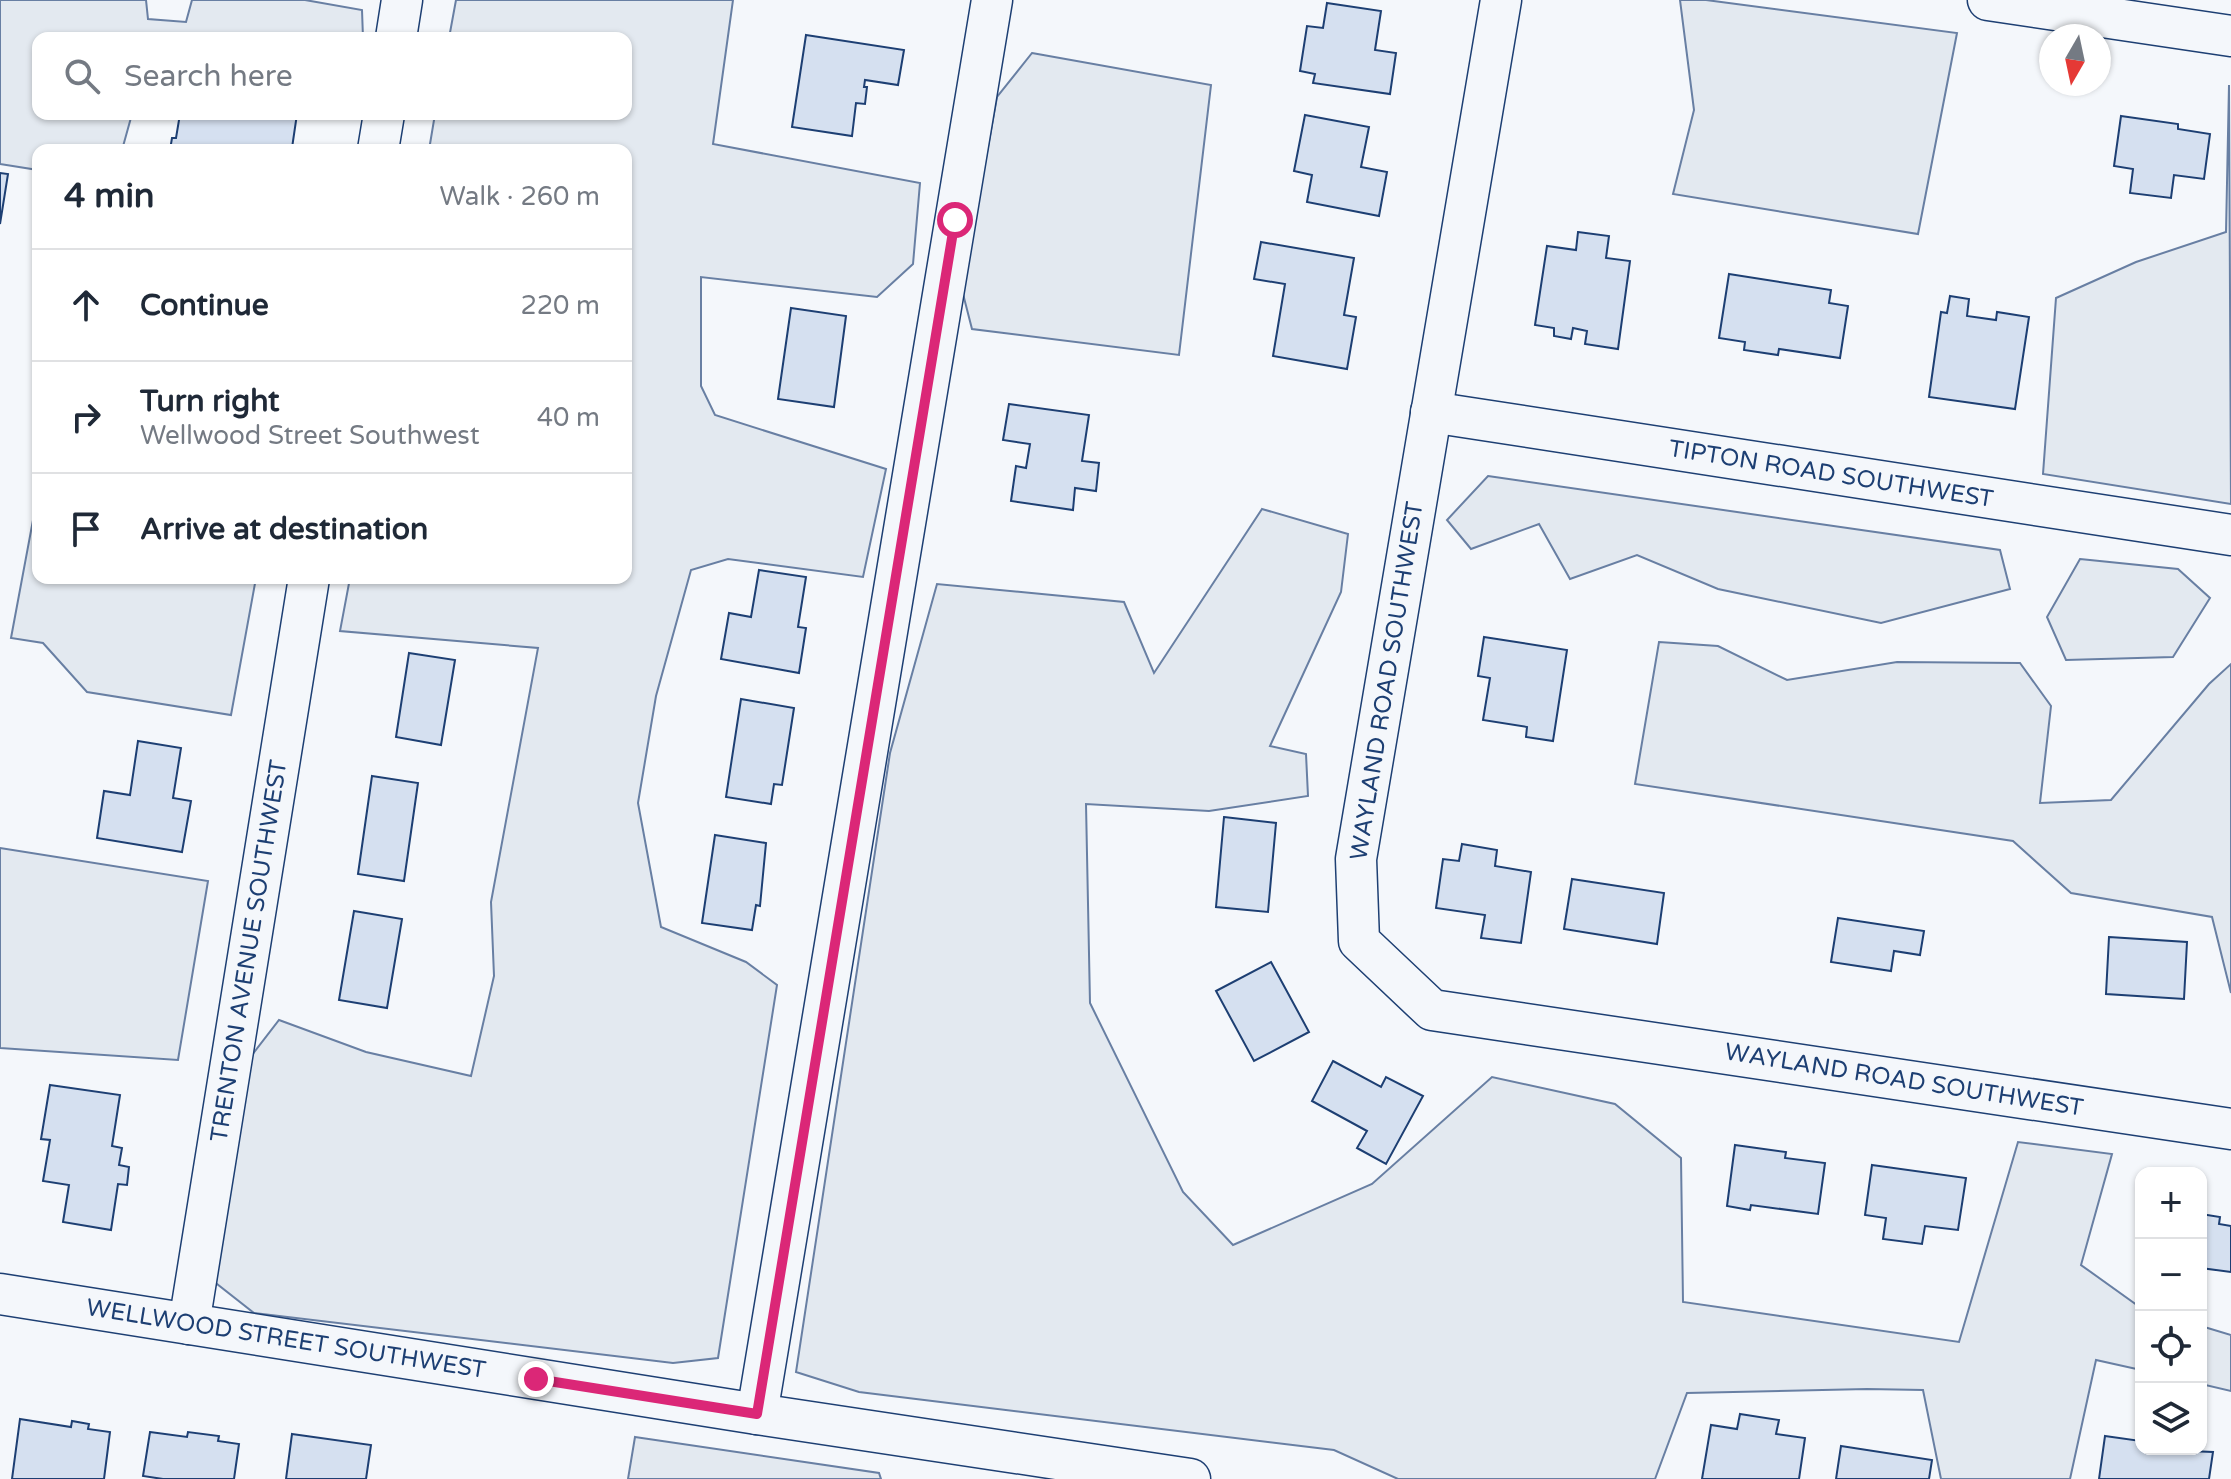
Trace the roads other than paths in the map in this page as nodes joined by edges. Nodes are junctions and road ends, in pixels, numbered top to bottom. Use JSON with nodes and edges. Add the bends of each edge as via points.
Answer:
{"nodes":[{"id":1,"x":402,"y":0,"type":"edge"},
{"id":2,"x":992,"y":0,"type":"edge"},
{"id":3,"x":1501,"y":0,"type":"edge"},
{"id":4,"x":1988,"y":0,"type":"edge"},
{"id":5,"x":397,"y":32,"type":"edge"},
{"id":6,"x":2231,"y":36,"type":"edge"},
{"id":7,"x":383,"y":120,"type":"edge"},
{"id":8,"x":379,"y":144,"type":"edge"},
{"id":9,"x":1431,"y":412,"type":"junction"},
{"id":10,"x":2231,"y":535,"type":"edge"},
{"id":11,"x":308,"y":584,"type":"edge"},
{"id":12,"x":2231,"y":1129,"type":"edge"},
{"id":13,"x":0,"y":1294,"type":"edge"},
{"id":14,"x":189,"y":1324,"type":"junction"},
{"id":15,"x":757,"y":1414,"type":"junction"},
{"id":16,"x":1190,"y":1479,"type":"edge"}],
"edges":[{"from":1,"to":5,"type":"street"},
{"from":2,"to":15,"type":"street"},
{"from":3,"to":9,"type":"street","name":"WAYLAND ROAD SOUTHWEST"},
{"from":4,"to":6,"type":"street"},
{"from":7,"to":8,"type":"street"},
{"from":9,"to":10,"type":"street","name":"TIPTON ROAD SOUTHWEST"},
{"from":9,"to":12,"type":"street","name":"WAYLAND ROAD SOUTHWEST","via":[[1356,859],[1359,941],[1432,1010]]},
{"from":11,"to":14,"type":"street","name":"TRENTON AVENUE SOUTHWEST"},
{"from":13,"to":14,"type":"street","name":"WELLWOOD STREET SOUTHWEST"},
{"from":14,"to":15,"type":"street","name":"WELLWOOD STREET SOUTHWEST"},
{"from":15,"to":16,"type":"street","name":"WELLWOOD STREET SOUTHWEST"}]}
